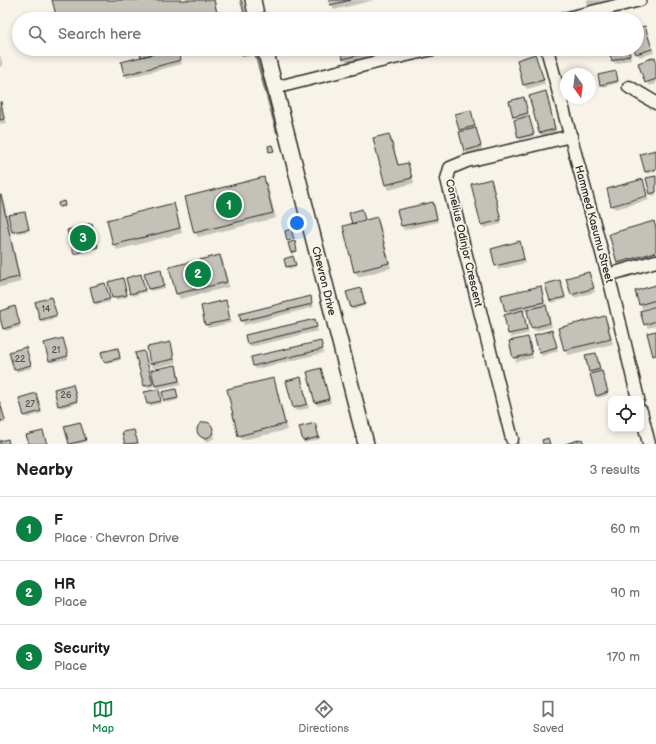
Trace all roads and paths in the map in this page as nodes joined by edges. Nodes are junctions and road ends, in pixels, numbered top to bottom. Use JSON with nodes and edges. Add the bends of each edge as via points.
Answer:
{"nodes":[{"id":1,"x":253,"y":0,"type":"edge"},
{"id":2,"x":640,"y":0,"type":"edge"},
{"id":3,"x":256,"y":12,"type":"edge"},
{"id":4,"x":592,"y":12,"type":"edge"},
{"id":5,"x":267,"y":56,"type":"edge"},
{"id":6,"x":403,"y":56,"type":"edge"},
{"id":7,"x":549,"y":56,"type":"edge"},
{"id":8,"x":629,"y":87,"type":"dead end"},
{"id":9,"x":274,"y":88,"type":"junction"},
{"id":10,"x":656,"y":103,"type":"edge"},
{"id":11,"x":570,"y":136,"type":"junction"},
{"id":12,"x":656,"y":261,"type":"edge"},
{"id":13,"x":608,"y":274,"type":"junction"},
{"id":14,"x":637,"y":396,"type":"edge"},
{"id":15,"x":644,"y":423,"type":"edge"},
{"id":16,"x":512,"y":438,"type":"dead end"},
{"id":17,"x":366,"y":444,"type":"edge"},
{"id":18,"x":649,"y":444,"type":"edge"}],
"edges":[{"from":1,"to":3,"type":"main road"},
{"from":2,"to":4,"type":"street"},
{"from":5,"to":9,"type":"main road","name":"Chevron Drive"},
{"from":6,"to":9,"type":"street"},
{"from":7,"to":11,"type":"street","name":"Hammed Kasumu Street"},
{"from":8,"to":10,"type":"street"},
{"from":9,"to":17,"type":"main road","name":"Chevron Drive"},
{"from":11,"to":13,"type":"street","name":"Hammed Kasumu Street"},
{"from":11,"to":16,"type":"street","name":"Conelius Odinjor Crescent","via":[[466,161],[450,168],[447,179]]},
{"from":12,"to":13,"type":"street"},
{"from":13,"to":14,"type":"street","name":"Hammed Kasumu Street"},
{"from":15,"to":18,"type":"street"}]}
